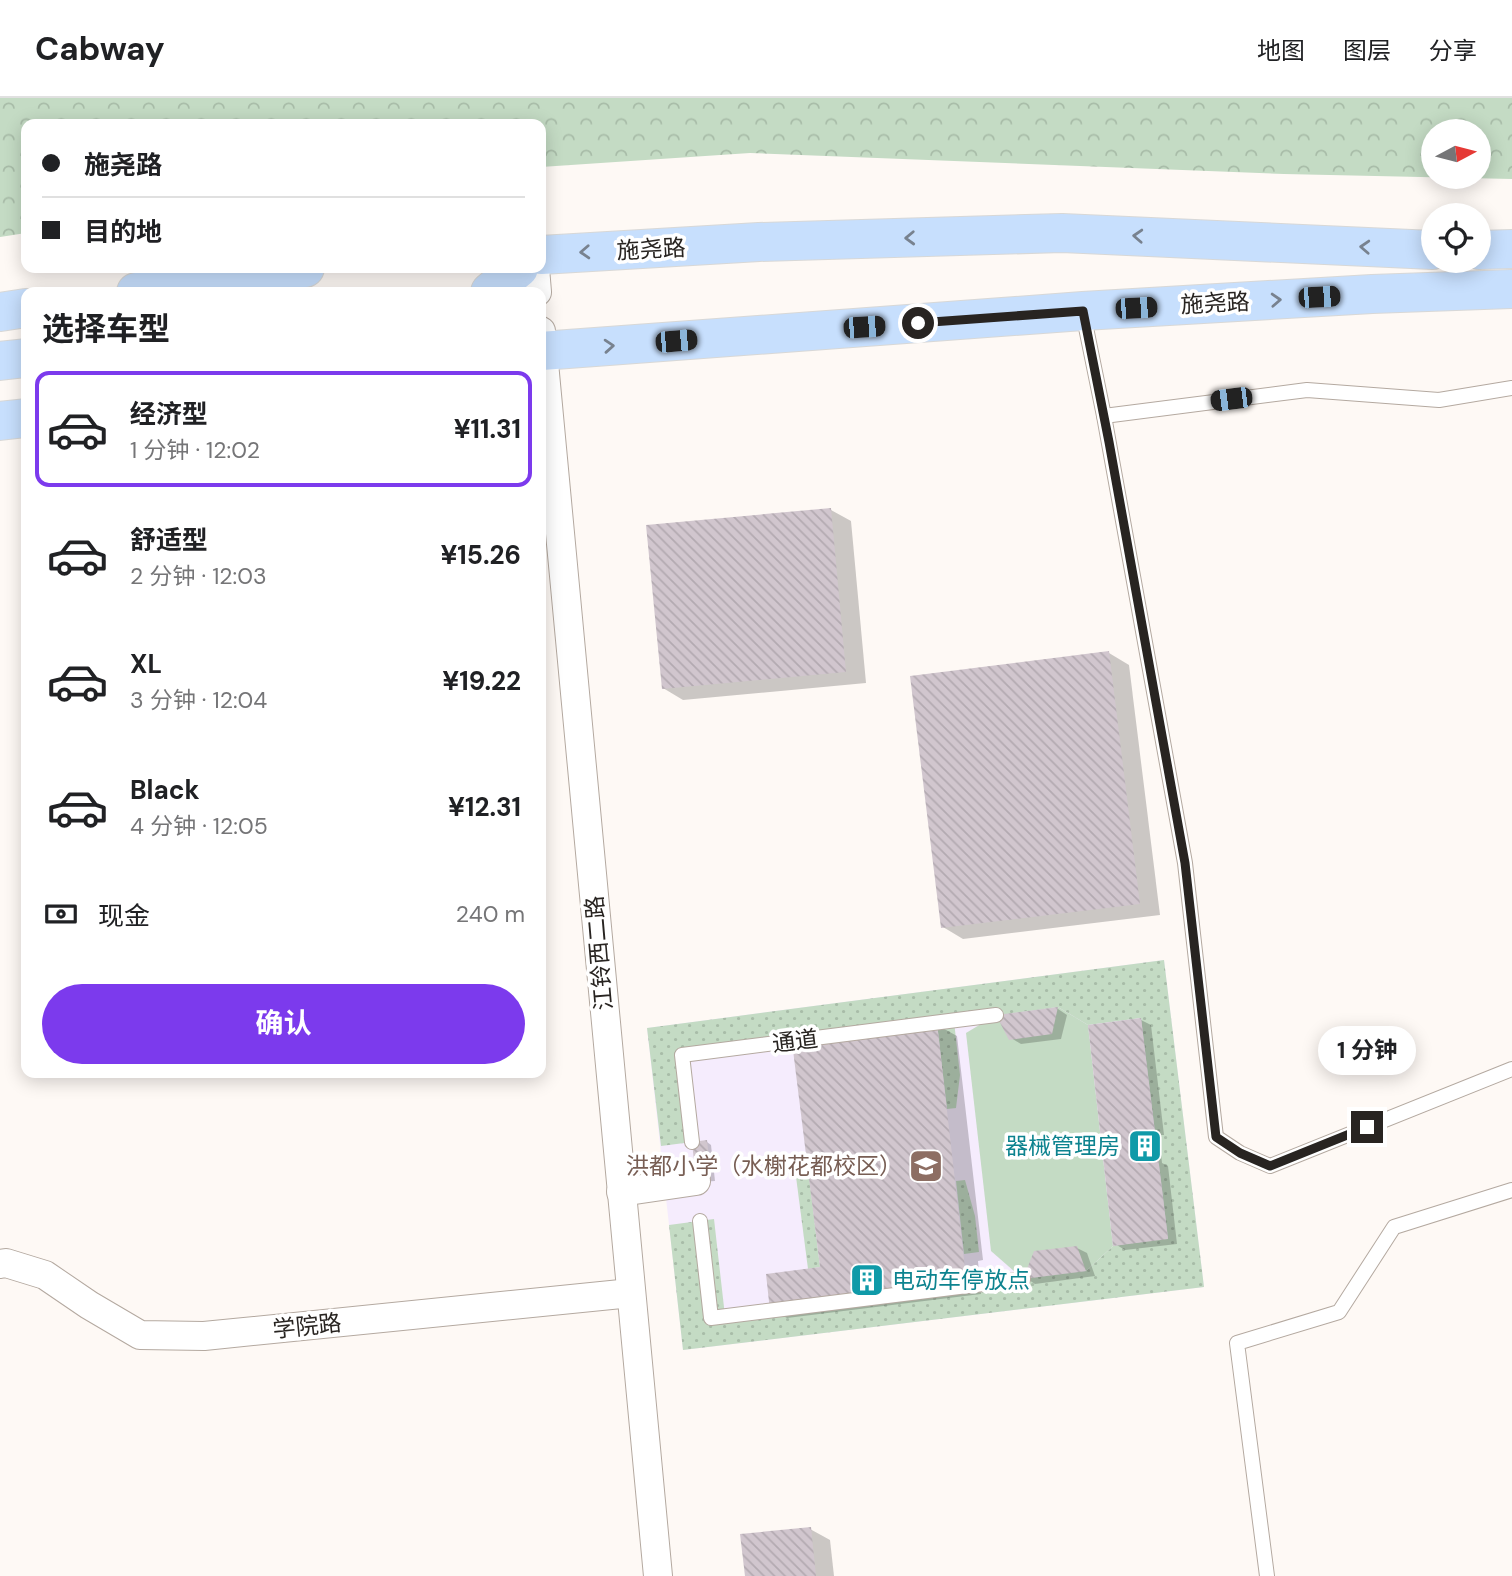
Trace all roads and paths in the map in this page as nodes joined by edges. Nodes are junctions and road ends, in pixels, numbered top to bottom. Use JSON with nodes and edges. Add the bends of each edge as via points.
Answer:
{"nodes":[{"id":1,"x":1421,"y":249,"type":"edge"},
{"id":2,"x":1512,"y":249,"type":"edge"},
{"id":3,"x":1491,"y":250,"type":"edge"},
{"id":4,"x":546,"y":255,"type":"edge"},
{"id":5,"x":270,"y":273,"type":"edge"},
{"id":6,"x":513,"y":273,"type":"edge"},
{"id":7,"x":171,"y":287,"type":"edge"},
{"id":8,"x":496,"y":287,"type":"edge"},
{"id":9,"x":1512,"y":289,"type":"edge"},
{"id":10,"x":21,"y":309,"type":"edge"},
{"id":11,"x":1083,"y":311,"type":"junction"},
{"id":12,"x":0,"y":312,"type":"edge"},
{"id":13,"x":546,"y":344,"type":"edge"},
{"id":14,"x":21,"y":359,"type":"edge"},
{"id":15,"x":0,"y":361,"type":"edge"},
{"id":16,"x":1512,"y":388,"type":"edge"},
{"id":17,"x":546,"y":397,"type":"edge"},
{"id":18,"x":1104,"y":415,"type":"junction"},
{"id":19,"x":21,"y":419,"type":"edge"},
{"id":20,"x":0,"y":421,"type":"edge"},
{"id":21,"x":996,"y":1015,"type":"dead end"},
{"id":22,"x":1512,"y":1069,"type":"edge"},
{"id":23,"x":692,"y":1142,"type":"dead end"},
{"id":24,"x":696,"y":1181,"type":"dead end"},
{"id":25,"x":1512,"y":1190,"type":"edge"},
{"id":26,"x":621,"y":1192,"type":"junction"},
{"id":27,"x":700,"y":1221,"type":"dead end"},
{"id":28,"x":0,"y":1264,"type":"edge"},
{"id":29,"x":1023,"y":1279,"type":"dead end"},
{"id":30,"x":631,"y":1293,"type":"junction"},
{"id":31,"x":658,"y":1576,"type":"edge"},
{"id":32,"x":1267,"y":1576,"type":"edge"}],
"edges":[{"from":1,"to":4,"type":"main road","name":"施尧路","one_way":true,"via":[[1062,233],[759,242]]},
{"from":2,"to":3,"type":"main road"},
{"from":5,"to":7,"type":"main road"},
{"from":6,"to":8,"type":"main road"},
{"from":11,"to":9,"type":"main road","name":"施尧路","one_way":true},
{"from":10,"to":12,"type":"main road"},
{"from":13,"to":11,"type":"main road","name":"施尧路","one_way":true},
{"from":11,"to":18,"type":"lane"},
{"from":14,"to":15,"type":"main road"},
{"from":16,"to":18,"type":"lane","via":[[1438,400],[1307,390]]},
{"from":17,"to":26,"type":"street","name":"江铃西二路"},
{"from":18,"to":22,"type":"lane","via":[[1185,863],[1216,1137],[1270,1166]]},
{"from":19,"to":20,"type":"main road"},
{"from":21,"to":23,"type":"lane","name":"通道","via":[[682,1055]]},
{"from":24,"to":26,"type":"street"},
{"from":25,"to":32,"type":"lane","via":[[1394,1227],[1339,1312],[1237,1343]]},
{"from":26,"to":30,"type":"street","name":"江铃西二路"},
{"from":27,"to":29,"type":"lane","via":[[711,1318]]},
{"from":28,"to":30,"type":"street","name":"学院路","via":[[45,1275],[140,1335],[204,1336]]},
{"from":30,"to":31,"type":"street","name":"江铃西二路"}]}
